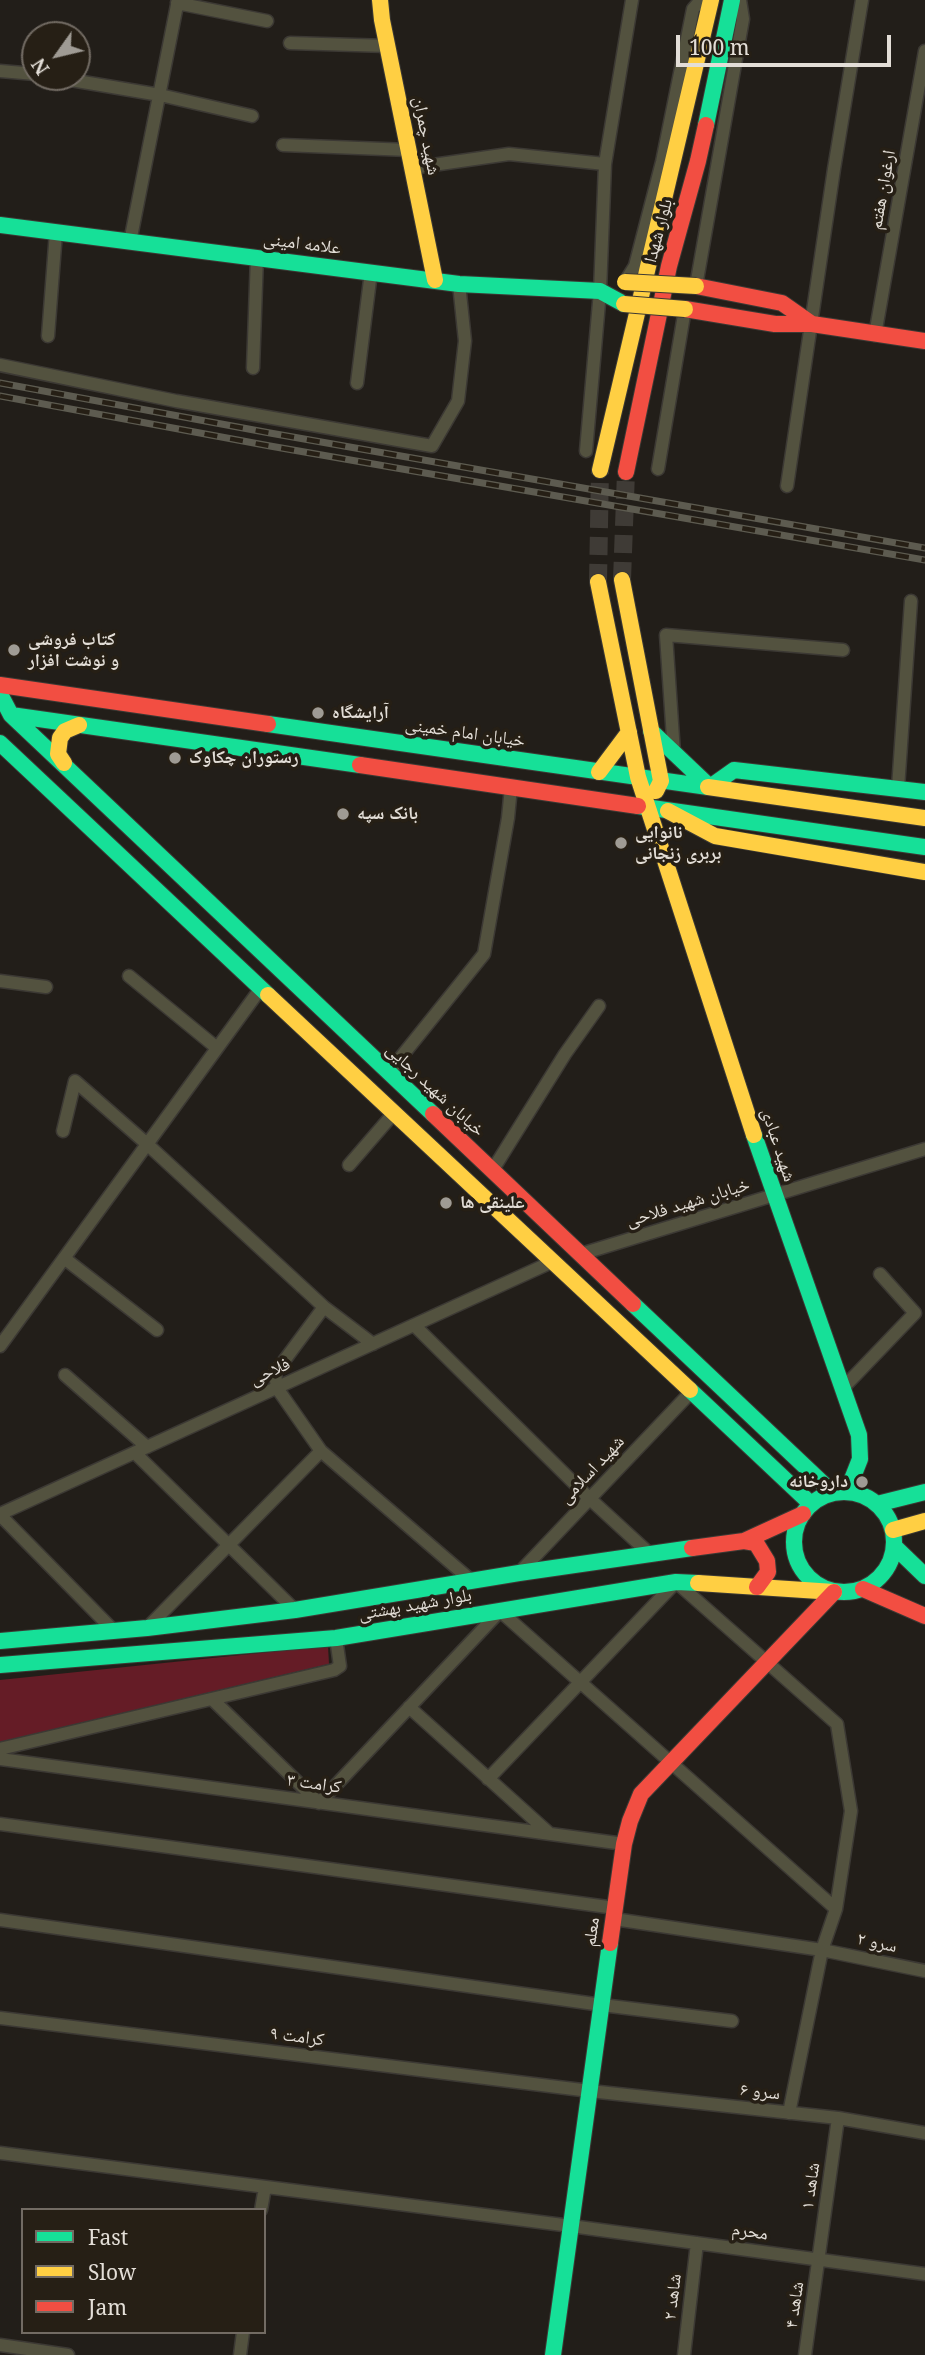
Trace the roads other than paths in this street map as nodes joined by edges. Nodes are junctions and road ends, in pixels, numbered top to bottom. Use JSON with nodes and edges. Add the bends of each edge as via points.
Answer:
{"nodes":[{"id":1,"x":380,"y":0,"type":"edge"},
{"id":2,"x":632,"y":0,"type":"edge"},
{"id":3,"x":701,"y":0,"type":"edge"},
{"id":4,"x":711,"y":0,"type":"edge"},
{"id":5,"x":732,"y":0,"type":"edge"},
{"id":6,"x":740,"y":0,"type":"edge"},
{"id":7,"x":862,"y":0,"type":"edge"},
{"id":8,"x":178,"y":2,"type":"edge"},
{"id":9,"x":267,"y":21,"type":"dead end"},
{"id":10,"x":290,"y":43,"type":"dead end"},
{"id":11,"x":388,"y":46,"type":"junction"},
{"id":12,"x":925,"y":51,"type":"edge"},
{"id":13,"x":0,"y":71,"type":"edge"},
{"id":14,"x":21,"y":73,"type":"edge"},
{"id":15,"x":91,"y":83,"type":"edge"},
{"id":16,"x":160,"y":95,"type":"junction"},
{"id":17,"x":252,"y":116,"type":"dead end"},
{"id":18,"x":283,"y":145,"type":"dead end"},
{"id":19,"x":409,"y":150,"type":"junction"},
{"id":20,"x":606,"y":164,"type":"junction"},
{"id":21,"x":412,"y":168,"type":"junction"},
{"id":22,"x":0,"y":225,"type":"edge"},
{"id":23,"x":56,"y":232,"type":"junction"},
{"id":24,"x":130,"y":242,"type":"junction"},
{"id":25,"x":257,"y":257,"type":"junction"},
{"id":26,"x":371,"y":272,"type":"junction"},
{"id":27,"x":435,"y":280,"type":"junction"},
{"id":28,"x":625,"y":282,"type":"junction"},
{"id":29,"x":459,"y":284,"type":"junction"},
{"id":30,"x":696,"y":286,"type":"junction"},
{"id":31,"x":600,"y":291,"type":"junction"},
{"id":32,"x":685,"y":309,"type":"junction"},
{"id":33,"x":812,"y":324,"type":"junction"},
{"id":34,"x":875,"y":335,"type":"junction"},
{"id":35,"x":48,"y":336,"type":"dead end"},
{"id":36,"x":925,"y":341,"type":"edge"},
{"id":37,"x":0,"y":365,"type":"edge"},
{"id":38,"x":253,"y":368,"type":"dead end"},
{"id":39,"x":357,"y":383,"type":"dead end"},
{"id":40,"x":586,"y":451,"type":"dead end"},
{"id":41,"x":659,"y":469,"type":"dead end"},
{"id":42,"x":600,"y":470,"type":"tunnel mouth"},
{"id":43,"x":626,"y":472,"type":"tunnel mouth"},
{"id":44,"x":787,"y":486,"type":"dead end"},
{"id":45,"x":622,"y":580,"type":"tunnel mouth"},
{"id":46,"x":598,"y":582,"type":"tunnel mouth"},
{"id":47,"x":911,"y":601,"type":"dead end"},
{"id":48,"x":843,"y":650,"type":"dead end"},
{"id":49,"x":0,"y":685,"type":"edge"},
{"id":50,"x":0,"y":694,"type":"edge"},
{"id":51,"x":6,"y":714,"type":"edge"},
{"id":52,"x":251,"y":722,"type":"junction"},
{"id":53,"x":79,"y":724,"type":"junction"},
{"id":54,"x":651,"y":731,"type":"junction"},
{"id":55,"x":327,"y":732,"type":"junction"},
{"id":56,"x":629,"y":732,"type":"junction"},
{"id":57,"x":0,"y":743,"type":"edge"},
{"id":58,"x":248,"y":749,"type":"junction"},
{"id":59,"x":674,"y":753,"type":"junction"},
{"id":60,"x":320,"y":759,"type":"junction"},
{"id":61,"x":66,"y":766,"type":"junction"},
{"id":62,"x":599,"y":772,"type":"junction"},
{"id":63,"x":638,"y":777,"type":"junction"},
{"id":64,"x":661,"y":780,"type":"junction"},
{"id":65,"x":510,"y":787,"type":"junction"},
{"id":66,"x":710,"y":788,"type":"junction"},
{"id":67,"x":898,"y":788,"type":"junction"},
{"id":68,"x":925,"y":792,"type":"edge"},
{"id":69,"x":657,"y":808,"type":"junction"},
{"id":70,"x":925,"y":818,"type":"edge"},
{"id":71,"x":925,"y":847,"type":"edge"},
{"id":72,"x":925,"y":872,"type":"edge"},
{"id":73,"x":129,"y":976,"type":"dead end"},
{"id":74,"x":0,"y":981,"type":"edge"},
{"id":75,"x":46,"y":988,"type":"dead end"},
{"id":76,"x":261,"y":988,"type":"junction"},
{"id":77,"x":599,"y":1006,"type":"dead end"},
{"id":78,"x":217,"y":1048,"type":"junction"},
{"id":79,"x":388,"y":1072,"type":"junction"},
{"id":80,"x":394,"y":1113,"type":"junction"},
{"id":81,"x":63,"y":1131,"type":"dead end"},
{"id":82,"x":147,"y":1144,"type":"junction"},
{"id":83,"x":925,"y":1149,"type":"edge"},
{"id":84,"x":349,"y":1165,"type":"dead end"},
{"id":85,"x":492,"y":1171,"type":"junction"},
{"id":86,"x":774,"y":1195,"type":"junction"},
{"id":87,"x":581,"y":1254,"type":"junction"},
{"id":88,"x":64,"y":1258,"type":"junction"},
{"id":89,"x":554,"y":1261,"type":"junction"},
{"id":90,"x":880,"y":1274,"type":"dead end"},
{"id":91,"x":324,"y":1307,"type":"junction"},
{"id":92,"x":414,"y":1325,"type":"junction"},
{"id":93,"x":157,"y":1331,"type":"dead end"},
{"id":94,"x":373,"y":1344,"type":"junction"},
{"id":95,"x":0,"y":1346,"type":"edge"},
{"id":96,"x":65,"y":1375,"type":"dead end"},
{"id":97,"x":277,"y":1388,"type":"junction"},
{"id":98,"x":844,"y":1388,"type":"junction"},
{"id":99,"x":692,"y":1391,"type":"junction"},
{"id":100,"x":148,"y":1447,"type":"junction"},
{"id":101,"x":321,"y":1451,"type":"junction"},
{"id":102,"x":135,"y":1453,"type":"junction"},
{"id":103,"x":925,"y":1492,"type":"edge"},
{"id":104,"x":840,"y":1493,"type":"junction"},
{"id":105,"x":589,"y":1498,"type":"junction"},
{"id":106,"x":877,"y":1504,"type":"junction"},
{"id":107,"x":807,"y":1509,"type":"junction"},
{"id":108,"x":0,"y":1514,"type":"edge"},
{"id":109,"x":925,"y":1521,"type":"edge"},
{"id":110,"x":893,"y":1538,"type":"junction"},
{"id":111,"x":744,"y":1541,"type":"junction"},
{"id":112,"x":229,"y":1544,"type":"junction"},
{"id":113,"x":650,"y":1554,"type":"junction"},
{"id":114,"x":519,"y":1573,"type":"junction"},
{"id":115,"x":925,"y":1576,"type":"edge"},
{"id":116,"x":473,"y":1582,"type":"junction"},
{"id":117,"x":676,"y":1583,"type":"junction"},
{"id":118,"x":757,"y":1587,"type":"junction"},
{"id":119,"x":863,"y":1589,"type":"junction"},
{"id":120,"x":834,"y":1592,"type":"junction"},
{"id":121,"x":295,"y":1610,"type":"junction"},
{"id":122,"x":500,"y":1611,"type":"junction"},
{"id":123,"x":925,"y":1616,"type":"edge"},
{"id":124,"x":147,"y":1628,"type":"junction"},
{"id":125,"x":115,"y":1632,"type":"junction"},
{"id":126,"x":336,"y":1638,"type":"junction"},
{"id":127,"x":0,"y":1640,"type":"edge"},
{"id":128,"x":767,"y":1662,"type":"junction"},
{"id":129,"x":0,"y":1665,"type":"edge"},
{"id":130,"x":582,"y":1682,"type":"junction"},
{"id":131,"x":212,"y":1699,"type":"junction"},
{"id":132,"x":409,"y":1707,"type":"junction"},
{"id":133,"x":0,"y":1749,"type":"edge"},
{"id":134,"x":0,"y":1759,"type":"edge"},
{"id":135,"x":671,"y":1761,"type":"junction"},
{"id":136,"x":488,"y":1779,"type":"junction"},
{"id":137,"x":320,"y":1803,"type":"junction"},
{"id":138,"x":0,"y":1825,"type":"edge"},
{"id":139,"x":551,"y":1834,"type":"junction"},
{"id":140,"x":624,"y":1844,"type":"junction"},
{"id":141,"x":836,"y":1909,"type":"junction"},
{"id":142,"x":614,"y":1914,"type":"junction"},
{"id":143,"x":0,"y":1920,"type":"edge"},
{"id":144,"x":822,"y":1950,"type":"junction"},
{"id":145,"x":925,"y":1970,"type":"edge"},
{"id":146,"x":601,"y":2005,"type":"junction"},
{"id":147,"x":0,"y":2018,"type":"edge"},
{"id":148,"x":732,"y":2021,"type":"dead end"},
{"id":149,"x":590,"y":2091,"type":"junction"},
{"id":150,"x":789,"y":2113,"type":"junction"},
{"id":151,"x":838,"y":2118,"type":"junction"},
{"id":152,"x":925,"y":2133,"type":"edge"},
{"id":153,"x":0,"y":2153,"type":"edge"},
{"id":154,"x":265,"y":2187,"type":"junction"},
{"id":155,"x":261,"y":2208,"type":"edge"},
{"id":156,"x":571,"y":2226,"type":"junction"},
{"id":157,"x":697,"y":2243,"type":"junction"},
{"id":158,"x":819,"y":2259,"type":"junction"},
{"id":159,"x":925,"y":2274,"type":"edge"},
{"id":160,"x":243,"y":2334,"type":"edge"},
{"id":161,"x":0,"y":2345,"type":"edge"},
{"id":162,"x":68,"y":2355,"type":"edge"},
{"id":163,"x":240,"y":2355,"type":"edge"},
{"id":164,"x":553,"y":2355,"type":"edge"},
{"id":165,"x":684,"y":2355,"type":"edge"},
{"id":166,"x":805,"y":2355,"type":"edge"}],
"edges":[{"from":1,"to":11,"type":"main road","name":"شهید چمران"},
{"from":2,"to":20,"type":"street"},
{"from":3,"to":28,"type":"street","via":[[693,9],[635,266]]},
{"from":4,"to":42,"type":"main road","name":"بلوار شهدا"},
{"from":5,"to":43,"type":"main road","name":"بلوار شهدا"},
{"from":6,"to":30,"type":"street","via":[[743,19]]},
{"from":7,"to":33,"type":"street"},
{"from":8,"to":9,"type":"street"},
{"from":8,"to":16,"type":"street"},
{"from":10,"to":11,"type":"street"},
{"from":11,"to":19,"type":"main road","name":"شهید چمران"},
{"from":12,"to":34,"type":"street","name":"ارغوان هفتم"},
{"from":13,"to":14,"type":"street"},
{"from":15,"to":16,"type":"street"},
{"from":16,"to":17,"type":"street"},
{"from":16,"to":24,"type":"street"},
{"from":18,"to":19,"type":"street"},
{"from":19,"to":21,"type":"main road","name":"شهید چمران"},
{"from":20,"to":21,"type":"street","via":[[509,154]]},
{"from":20,"to":31,"type":"street"},
{"from":21,"to":27,"type":"main road","name":"شهید چمران"},
{"from":22,"to":23,"type":"main road","name":"علامه امینی"},
{"from":23,"to":24,"type":"main road","name":"علامه امینی"},
{"from":23,"to":35,"type":"street"},
{"from":24,"to":25,"type":"main road","name":"علامه امینی"},
{"from":25,"to":26,"type":"main road","name":"علامه امینی"},
{"from":25,"to":38,"type":"street"},
{"from":26,"to":27,"type":"main road","name":"علامه امینی"},
{"from":26,"to":39,"type":"street"},
{"from":27,"to":29,"type":"main road","name":"علامه امینی"},
{"from":28,"to":30,"type":"main road","bridge":true},
{"from":28,"to":31,"type":"main road"},
{"from":29,"to":31,"type":"main road","name":"علامه امینی"},
{"from":29,"to":37,"type":"street","via":[[465,341],[458,401],[432,446]]},
{"from":30,"to":33,"type":"main road","via":[[782,303]]},
{"from":31,"to":32,"type":"main road","bridge":true,"via":[[624,304]]},
{"from":31,"to":40,"type":"street"},
{"from":32,"to":33,"type":"main road","via":[[775,324]]},
{"from":32,"to":41,"type":"street"},
{"from":33,"to":34,"type":"main road"},
{"from":33,"to":44,"type":"street"},
{"from":34,"to":36,"type":"main road"},
{"from":45,"to":54,"type":"main road"},
{"from":46,"to":56,"type":"main road"},
{"from":47,"to":67,"type":"street"},
{"from":48,"to":59,"type":"street","via":[[666,635]]},
{"from":49,"to":52,"type":"main road","name":"خیابان امام خمینی"},
{"from":50,"to":51,"type":"main road","name":"خیابان شهید رجایی"},
{"from":51,"to":53,"type":"main road"},
{"from":51,"to":61,"type":"main road","name":"خیابان شهید رجایی"},
{"from":52,"to":55,"type":"main road","name":"خیابان امام خمینی"},
{"from":52,"to":58,"type":"main road"},
{"from":53,"to":58,"type":"main road"},
{"from":53,"to":61,"type":"main road","via":[[65,731],[58,745]]},
{"from":54,"to":59,"type":"main road"},
{"from":54,"to":64,"type":"main road"},
{"from":55,"to":60,"type":"main road"},
{"from":55,"to":62,"type":"main road","name":"خیابان امام خمینی"},
{"from":56,"to":62,"type":"main road"},
{"from":56,"to":63,"type":"main road"},
{"from":57,"to":76,"type":"main road"},
{"from":58,"to":60,"type":"main road"},
{"from":59,"to":66,"type":"main road"},
{"from":60,"to":65,"type":"main road"},
{"from":61,"to":79,"type":"main road","name":"خیابان شهید رجایی"},
{"from":62,"to":63,"type":"main road","name":"خیابان امام خمینی"},
{"from":63,"to":64,"type":"main road","name":"خیابان امام خمینی"},
{"from":63,"to":69,"type":"main road"},
{"from":64,"to":66,"type":"main road","name":"خیابان امام خمینی"},
{"from":64,"to":69,"type":"main road"},
{"from":65,"to":69,"type":"main road"},
{"from":65,"to":79,"type":"street","via":[[484,954]]},
{"from":66,"to":67,"type":"main road","via":[[734,770]]},
{"from":66,"to":70,"type":"main road","name":"خیابان امام خمینی"},
{"from":67,"to":68,"type":"main road"},
{"from":69,"to":71,"type":"main road"},
{"from":69,"to":72,"type":"main road","via":[[715,836]]},
{"from":69,"to":86,"type":"main road","name":"شهید عبادی"},
{"from":73,"to":78,"type":"street"},
{"from":74,"to":75,"type":"street"},
{"from":76,"to":78,"type":"street"},
{"from":76,"to":80,"type":"main road"},
{"from":77,"to":85,"type":"street"},
{"from":78,"to":82,"type":"street"},
{"from":79,"to":85,"type":"main road","name":"خیابان شهید رجایی"},
{"from":80,"to":84,"type":"street"},
{"from":80,"to":89,"type":"main road"},
{"from":81,"to":82,"type":"street","via":[[75,1082]]},
{"from":82,"to":88,"type":"street"},
{"from":82,"to":91,"type":"street"},
{"from":83,"to":86,"type":"street","name":"خیابان شهید فلاحی"},
{"from":85,"to":87,"type":"main road","name":"خیابان شهید رجایی"},
{"from":86,"to":87,"type":"street","name":"خیابان شهید فلاحی"},
{"from":86,"to":98,"type":"main road","name":"شهید عبادی"},
{"from":87,"to":104,"type":"main road","name":"خیابان شهید رجایی"},
{"from":88,"to":93,"type":"street"},
{"from":88,"to":95,"type":"street"},
{"from":89,"to":92,"type":"street","name":"فلاحی"},
{"from":89,"to":99,"type":"main road"},
{"from":90,"to":98,"type":"street","via":[[915,1313]]},
{"from":91,"to":94,"type":"street"},
{"from":91,"to":97,"type":"street","via":[[275,1373]]},
{"from":92,"to":94,"type":"street","name":"فلاحی"},
{"from":92,"to":105,"type":"street"},
{"from":94,"to":97,"type":"street","name":"فلاحی"},
{"from":96,"to":100,"type":"street"},
{"from":97,"to":100,"type":"street","name":"فلاحی"},
{"from":97,"to":101,"type":"street"},
{"from":98,"to":104,"type":"main road","name":"شهید عبادی","via":[[859,1436],[860,1459]]},
{"from":99,"to":105,"type":"street","name":"شهید اسلامی"},
{"from":99,"to":107,"type":"main road"},
{"from":100,"to":102,"type":"street","name":"فلاحی"},
{"from":101,"to":112,"type":"street"},
{"from":101,"to":116,"type":"street"},
{"from":102,"to":108,"type":"street","name":"فلاحی"},
{"from":102,"to":112,"type":"street"},
{"from":103,"to":106,"type":"main road"},
{"from":104,"to":106,"type":"main road","via":[[863,1496]]},
{"from":104,"to":107,"type":"main road"},
{"from":105,"to":113,"type":"street"},
{"from":105,"to":114,"type":"street","name":"شهید اسلامی"},
{"from":106,"to":110,"type":"main road","via":[[887,1516]]},
{"from":107,"to":111,"type":"main road","name":"بلوار شهید بهشتی"},
{"from":107,"to":120,"type":"main road","via":[[796,1529],[797,1561],[819,1586]]},
{"from":108,"to":125,"type":"street"},
{"from":109,"to":110,"type":"main road"},
{"from":110,"to":115,"type":"main road"},
{"from":110,"to":119,"type":"main road","via":[[885,1572]]},
{"from":111,"to":113,"type":"main road","name":"بلوار شهید بهشتی"},
{"from":111,"to":118,"type":"main road","via":[[757,1543],[767,1561],[768,1572]]},
{"from":112,"to":121,"type":"street"},
{"from":112,"to":124,"type":"street"},
{"from":113,"to":114,"type":"main road","name":"بلوار شهید بهشتی"},
{"from":114,"to":116,"type":"main road","name":"بلوار شهید بهشتی"},
{"from":116,"to":121,"type":"main road","name":"بلوار شهید بهشتی"},
{"from":117,"to":118,"type":"main road","name":"بلوار شهید بهشتی"},
{"from":117,"to":122,"type":"main road","name":"بلوار شهید بهشتی"},
{"from":117,"to":128,"type":"street"},
{"from":117,"to":130,"type":"street"},
{"from":118,"to":120,"type":"main road","name":"بلوار شهید بهشتی"},
{"from":119,"to":120,"type":"main road"},
{"from":119,"to":123,"type":"main road"},
{"from":120,"to":128,"type":"main road","name":"معلم"},
{"from":121,"to":124,"type":"main road","name":"بلوار شهید بهشتی"},
{"from":122,"to":126,"type":"main road","name":"بلوار شهید بهشتی"},
{"from":122,"to":130,"type":"street"},
{"from":122,"to":132,"type":"street"},
{"from":124,"to":125,"type":"main road","name":"بلوار شهید بهشتی"},
{"from":125,"to":127,"type":"main road","name":"بلوار شهید بهشتی"},
{"from":126,"to":129,"type":"main road","name":"بلوار شهید بهشتی"},
{"from":126,"to":131,"type":"street","via":[[338,1669]]},
{"from":128,"to":135,"type":"main road","name":"معلم"},
{"from":128,"to":141,"type":"street","via":[[837,1724],[851,1811]]},
{"from":130,"to":135,"type":"street"},
{"from":130,"to":136,"type":"street"},
{"from":131,"to":133,"type":"street"},
{"from":131,"to":137,"type":"street"},
{"from":132,"to":136,"type":"street"},
{"from":132,"to":137,"type":"street"},
{"from":134,"to":137,"type":"street","name":"کرامت ۳"},
{"from":135,"to":140,"type":"main road","name":"معلم","via":[[642,1794]]},
{"from":135,"to":141,"type":"street"},
{"from":136,"to":139,"type":"street"},
{"from":137,"to":139,"type":"street","name":"کرامت ۳"},
{"from":138,"to":142,"type":"street","name":"سرو ۲"},
{"from":139,"to":140,"type":"street","name":"کرامت ۳"},
{"from":140,"to":142,"type":"main road","name":"معلم"},
{"from":141,"to":144,"type":"street"},
{"from":142,"to":144,"type":"street","name":"سرو ۲"},
{"from":142,"to":146,"type":"main road","name":"معلم"},
{"from":143,"to":146,"type":"street"},
{"from":144,"to":145,"type":"street","name":"سرو ۲"},
{"from":144,"to":150,"type":"street"},
{"from":146,"to":148,"type":"street"},
{"from":146,"to":149,"type":"main road","name":"معلم"},
{"from":147,"to":149,"type":"street","name":"کرامت ۹"},
{"from":149,"to":150,"type":"street","name":"سرو ۶"},
{"from":149,"to":156,"type":"main road","name":"معلم"},
{"from":150,"to":151,"type":"street","name":"سرو ۶"},
{"from":151,"to":152,"type":"street","name":"سرو ۶"},
{"from":151,"to":158,"type":"street","name":"شاهد ۱"},
{"from":153,"to":154,"type":"street","name":"محرم"},
{"from":154,"to":155,"type":"street"},
{"from":154,"to":156,"type":"street","name":"محرم"},
{"from":156,"to":157,"type":"street","name":"محرم"},
{"from":156,"to":164,"type":"main road","name":"معلم"},
{"from":157,"to":158,"type":"street","name":"محرم"},
{"from":157,"to":165,"type":"street","name":"شاهد ۲"},
{"from":158,"to":159,"type":"street","name":"محرم"},
{"from":158,"to":166,"type":"street","name":"شاهد ۴"},
{"from":160,"to":163,"type":"street"},
{"from":161,"to":162,"type":"street"}]}
